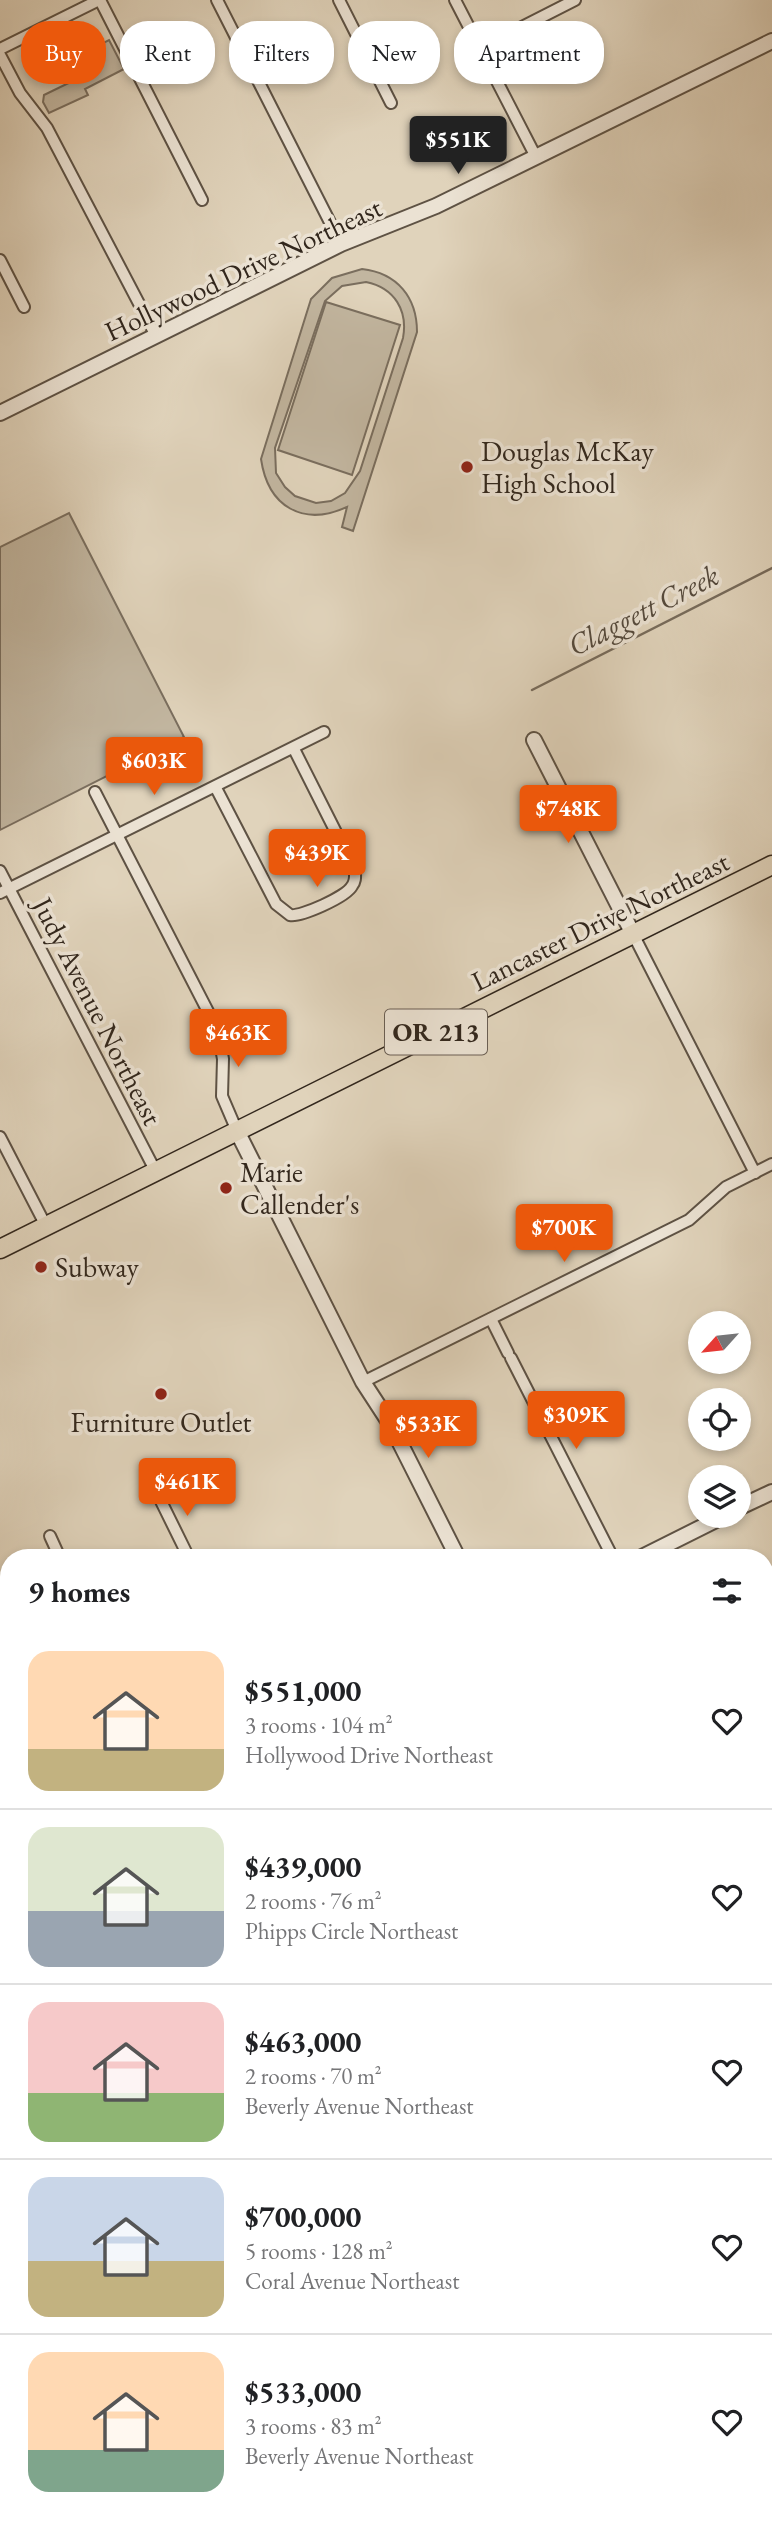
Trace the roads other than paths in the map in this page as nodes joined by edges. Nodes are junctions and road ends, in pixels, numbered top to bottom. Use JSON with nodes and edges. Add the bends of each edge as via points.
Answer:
{"nodes":[{"id":1,"x":99,"y":0,"type":"edge"},
{"id":2,"x":217,"y":0,"type":"edge"},
{"id":3,"x":339,"y":0,"type":"edge"},
{"id":4,"x":456,"y":0,"type":"edge"},
{"id":5,"x":575,"y":0,"type":"edge"},
{"id":6,"x":467,"y":21,"type":"edge"},
{"id":7,"x":534,"y":21,"type":"edge"},
{"id":8,"x":772,"y":41,"type":"edge"},
{"id":9,"x":0,"y":49,"type":"edge"},
{"id":10,"x":0,"y":55,"type":"edge"},
{"id":11,"x":499,"y":84,"type":"edge"},
{"id":12,"x":391,"y":103,"type":"dead end"},
{"id":13,"x":536,"y":157,"type":"junction"},
{"id":14,"x":202,"y":200,"type":"dead end"},
{"id":15,"x":341,"y":244,"type":"junction"},
{"id":16,"x":0,"y":260,"type":"edge"},
{"id":17,"x":24,"y":307,"type":"dead end"},
{"id":18,"x":156,"y":336,"type":"junction"},
{"id":19,"x":0,"y":413,"type":"edge"},
{"id":20,"x":324,"y":732,"type":"dead end"},
{"id":21,"x":534,"y":740,"type":"dead end"},
{"id":22,"x":294,"y":749,"type":"junction"},
{"id":23,"x":216,"y":788,"type":"junction"},
{"id":24,"x":95,"y":792,"type":"dead end"},
{"id":25,"x":116,"y":834,"type":"junction"},
{"id":26,"x":772,"y":865,"type":"edge"},
{"id":27,"x":0,"y":871,"type":"edge"},
{"id":28,"x":4,"y":891,"type":"edge"},
{"id":29,"x":633,"y":934,"type":"junction"},
{"id":30,"x":237,"y":1131,"type":"junction"},
{"id":31,"x":0,"y":1137,"type":"edge"},
{"id":32,"x":772,"y":1164,"type":"edge"},
{"id":33,"x":156,"y":1172,"type":"junction"},
{"id":34,"x":755,"y":1172,"type":"junction"},
{"id":35,"x":46,"y":1226,"type":"junction"},
{"id":36,"x":0,"y":1249,"type":"edge"},
{"id":37,"x":491,"y":1320,"type":"junction"},
{"id":38,"x":363,"y":1382,"type":"junction"},
{"id":39,"x":772,"y":1492,"type":"edge"},
{"id":40,"x":157,"y":1493,"type":"dead end"},
{"id":41,"x":751,"y":1502,"type":"edge"},
{"id":42,"x":700,"y":1528,"type":"edge"},
{"id":43,"x":50,"y":1536,"type":"dead end"},
{"id":44,"x":56,"y":1549,"type":"edge"},
{"id":45,"x":185,"y":1549,"type":"edge"},
{"id":46,"x":453,"y":1549,"type":"edge"},
{"id":47,"x":607,"y":1549,"type":"edge"},
{"id":48,"x":658,"y":1549,"type":"edge"}],
"edges":[{"from":1,"to":9,"type":"street"},
{"from":1,"to":14,"type":"street"},
{"from":2,"to":15,"type":"street"},
{"from":3,"to":12,"type":"street"},
{"from":4,"to":6,"type":"street"},
{"from":5,"to":7,"type":"street"},
{"from":8,"to":13,"type":"street","name":"Hollywood Drive Northeast"},
{"from":10,"to":18,"type":"street","via":[[20,93],[47,128]]},
{"from":11,"to":13,"type":"street"},
{"from":13,"to":15,"type":"street","name":"Hollywood Drive Northeast","via":[[409,219]]},
{"from":15,"to":18,"type":"street","name":"Hollywood Drive Northeast"},
{"from":16,"to":17,"type":"street"},
{"from":18,"to":19,"type":"street","name":"Hollywood Drive Northeast"},
{"from":20,"to":22,"type":"street"},
{"from":21,"to":29,"type":"street"},
{"from":22,"to":23,"type":"street"},
{"from":22,"to":23,"type":"street","via":[[355,870],[348,892],[304,914],[290,915],[276,904]]},
{"from":23,"to":25,"type":"street"},
{"from":24,"to":25,"type":"street"},
{"from":25,"to":28,"type":"street"},
{"from":25,"to":30,"type":"street","via":[[218,1031],[222,1096]]},
{"from":26,"to":29,"type":"main road","name":"Lancaster Drive Northeast","number":"OR 213"},
{"from":27,"to":28,"type":"street","name":"Judy Avenue Northeast"},
{"from":28,"to":33,"type":"street","name":"Judy Avenue Northeast"},
{"from":29,"to":30,"type":"main road","name":"Lancaster Drive Northeast","number":"OR 213"},
{"from":29,"to":34,"type":"street"},
{"from":30,"to":33,"type":"main road","name":"Lancaster Drive Northeast","number":"OR 213"},
{"from":30,"to":38,"type":"street"},
{"from":31,"to":35,"type":"street"},
{"from":32,"to":34,"type":"street"},
{"from":33,"to":35,"type":"main road","name":"Lancaster Drive Northeast","number":"OR 213"},
{"from":34,"to":37,"type":"street","via":[[726,1187],[689,1220]]},
{"from":35,"to":36,"type":"main road","name":"Lancaster Drive Northeast","number":"OR 213"},
{"from":37,"to":38,"type":"street"},
{"from":37,"to":47,"type":"street"},
{"from":38,"to":46,"type":"street","via":[[391,1425]]},
{"from":39,"to":41,"type":"street"},
{"from":40,"to":45,"type":"street"},
{"from":42,"to":48,"type":"street"},
{"from":43,"to":44,"type":"street"}]}
